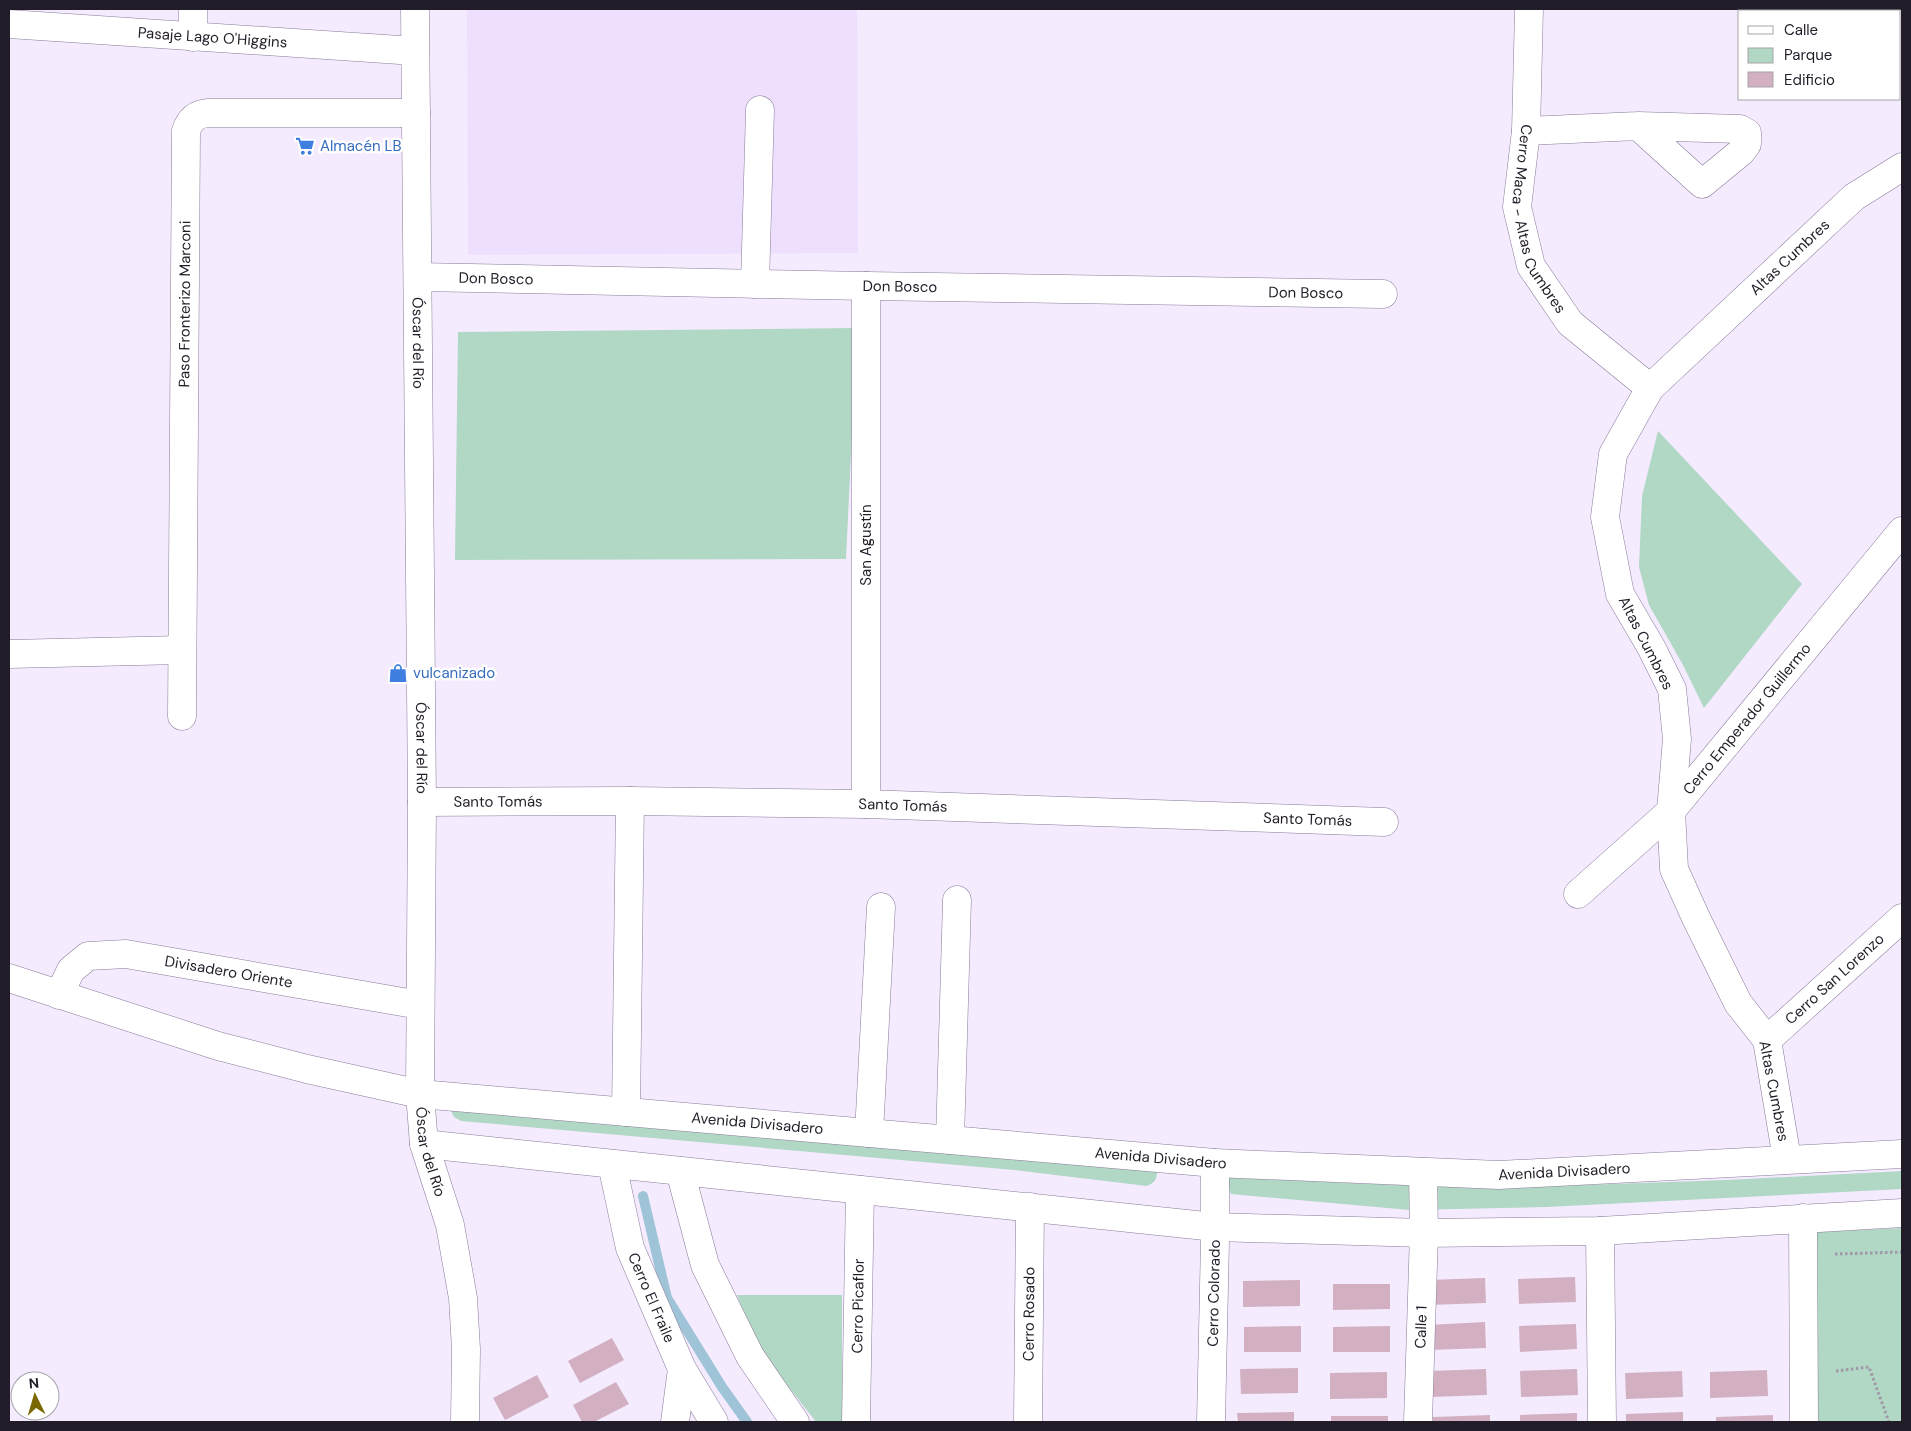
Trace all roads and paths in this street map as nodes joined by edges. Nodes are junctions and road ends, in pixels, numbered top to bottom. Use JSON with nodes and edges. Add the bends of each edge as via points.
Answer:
{"nodes":[{"id":1,"x":193,"y":9,"type":"edge"},
{"id":2,"x":415,"y":9,"type":"edge"},
{"id":3,"x":1529,"y":9,"type":"edge"},
{"id":4,"x":9,"y":24,"type":"edge"},
{"id":5,"x":193,"y":37,"type":"junction"},
{"id":6,"x":415,"y":51,"type":"junction"},
{"id":7,"x":760,"y":110,"type":"dead end"},
{"id":8,"x":416,"y":113,"type":"junction"},
{"id":9,"x":1638,"y":126,"type":"dead end"},
{"id":10,"x":1526,"y":131,"type":"junction"},
{"id":11,"x":1902,"y":167,"type":"edge"},
{"id":12,"x":418,"y":277,"type":"junction"},
{"id":13,"x":755,"y":284,"type":"junction"},
{"id":14,"x":866,"y":286,"type":"junction"},
{"id":15,"x":1383,"y":294,"type":"dead end"},
{"id":16,"x":1650,"y":388,"type":"junction"},
{"id":17,"x":1902,"y":531,"type":"edge"},
{"id":18,"x":182,"y":650,"type":"junction"},
{"id":19,"x":9,"y":654,"type":"edge"},
{"id":20,"x":182,"y":716,"type":"dead end"},
{"id":21,"x":630,"y":801,"type":"junction"},
{"id":22,"x":422,"y":802,"type":"junction"},
{"id":23,"x":866,"y":804,"type":"junction"},
{"id":24,"x":1671,"y":811,"type":"junction"},
{"id":25,"x":1384,"y":822,"type":"dead end"},
{"id":26,"x":1578,"y":894,"type":"dead end"},
{"id":27,"x":957,"y":900,"type":"dead end"},
{"id":28,"x":881,"y":906,"type":"dead end"},
{"id":29,"x":1902,"y":918,"type":"edge"},
{"id":30,"x":9,"y":978,"type":"edge"},
{"id":31,"x":60,"y":995,"type":"junction"},
{"id":32,"x":420,"y":1005,"type":"junction"},
{"id":33,"x":1767,"y":1040,"type":"junction"},
{"id":34,"x":420,"y":1094,"type":"junction"},
{"id":35,"x":626,"y":1112,"type":"junction"},
{"id":36,"x":869,"y":1133,"type":"junction"},
{"id":37,"x":950,"y":1140,"type":"junction"},
{"id":38,"x":424,"y":1144,"type":"junction"},
{"id":39,"x":1902,"y":1154,"type":"edge"},
{"id":40,"x":1787,"y":1160,"type":"junction"},
{"id":41,"x":612,"y":1164,"type":"junction"},
{"id":42,"x":1215,"y":1164,"type":"junction"},
{"id":43,"x":680,"y":1171,"type":"junction"},
{"id":44,"x":1422,"y":1172,"type":"junction"},
{"id":45,"x":860,"y":1190,"type":"junction"},
{"id":46,"x":1030,"y":1207,"type":"junction"},
{"id":47,"x":1902,"y":1213,"type":"edge"},
{"id":48,"x":1803,"y":1218,"type":"junction"},
{"id":49,"x":1215,"y":1227,"type":"junction"},
{"id":50,"x":1600,"y":1230,"type":"junction"},
{"id":51,"x":1424,"y":1233,"type":"junction"},
{"id":52,"x":1902,"y":1252,"type":"edge"},
{"id":53,"x":1803,"y":1256,"type":"junction"},
{"id":54,"x":682,"y":1369,"type":"junction"},
{"id":55,"x":1804,"y":1375,"type":"junction"},
{"id":56,"x":465,"y":1422,"type":"edge"},
{"id":57,"x":675,"y":1422,"type":"edge"},
{"id":58,"x":714,"y":1422,"type":"edge"},
{"id":59,"x":795,"y":1422,"type":"edge"},
{"id":60,"x":856,"y":1422,"type":"edge"},
{"id":61,"x":1028,"y":1422,"type":"edge"},
{"id":62,"x":1211,"y":1422,"type":"edge"},
{"id":63,"x":1418,"y":1422,"type":"edge"},
{"id":64,"x":1602,"y":1422,"type":"edge"},
{"id":65,"x":1804,"y":1422,"type":"edge"},
{"id":66,"x":1889,"y":1422,"type":"edge"}],
"edges":[{"from":1,"to":5,"type":"street"},
{"from":2,"to":6,"type":"street","name":"Óscar del Río"},
{"from":3,"to":10,"type":"street","name":"Cerro Maca - Altas Cumbres"},
{"from":4,"to":5,"type":"street","name":"Pasaje Lago O'Higgins"},
{"from":5,"to":6,"type":"street","name":"Pasaje Lago O'Higgins"},
{"from":6,"to":8,"type":"street","name":"Óscar del Río"},
{"from":7,"to":13,"type":"street"},
{"from":8,"to":12,"type":"street","name":"Óscar del Río"},
{"from":8,"to":18,"type":"street","name":"Paso Fronterizo Marconi","via":[[208,112],[192,118],[188,124]]},
{"from":9,"to":10,"type":"street"},
{"from":10,"to":16,"type":"street","name":"Cerro Maca - Altas Cumbres","via":[[1517,207],[1530,266],[1570,323]]},
{"from":11,"to":16,"type":"street","name":"Altas Cumbres","via":[[1854,197]]},
{"from":12,"to":13,"type":"street","name":"Don Bosco"},
{"from":12,"to":22,"type":"street","name":"Óscar del Río"},
{"from":13,"to":14,"type":"street","name":"Don Bosco"},
{"from":14,"to":15,"type":"street","name":"Don Bosco"},
{"from":14,"to":23,"type":"street","name":"San Agustín"},
{"from":16,"to":24,"type":"street","name":"Altas Cumbres","via":[[1613,454],[1605,517],[1620,594],[1672,689],[1678,740]]},
{"from":17,"to":24,"type":"street","name":"Cerro Emperador Guillermo"},
{"from":18,"to":19,"type":"street"},
{"from":18,"to":20,"type":"street","name":"Paso Fronterizo Marconi"},
{"from":21,"to":22,"type":"street","name":"Santo Tomás"},
{"from":21,"to":23,"type":"street","name":"Santo Tomás"},
{"from":21,"to":35,"type":"street"},
{"from":22,"to":32,"type":"street","name":"Óscar del Río"},
{"from":23,"to":25,"type":"street","name":"Santo Tomás"},
{"from":24,"to":26,"type":"street","name":"Cerro Emperador Guillermo"},
{"from":24,"to":33,"type":"street","name":"Altas Cumbres","via":[[1674,869],[1738,1002]]},
{"from":27,"to":37,"type":"street"},
{"from":28,"to":36,"type":"street"},
{"from":29,"to":33,"type":"street","name":"Cerro San Lorenzo"},
{"from":30,"to":31,"type":"street"},
{"from":31,"to":32,"type":"street","name":"Divisadero Oriente","via":[[71,970],[88,956],[126,954]]},
{"from":31,"to":34,"type":"street","via":[[218,1046]]},
{"from":32,"to":34,"type":"street","name":"Óscar del Río"},
{"from":33,"to":40,"type":"street","name":"Altas Cumbres"},
{"from":34,"to":35,"type":"street","name":"Avenida Divisadero"},
{"from":34,"to":38,"type":"street","name":"Óscar del Río"},
{"from":35,"to":36,"type":"street","name":"Avenida Divisadero"},
{"from":36,"to":37,"type":"street","name":"Avenida Divisadero"},
{"from":37,"to":42,"type":"street","name":"Avenida Divisadero"},
{"from":38,"to":41,"type":"street"},
{"from":38,"to":56,"type":"street","name":"Óscar del Río","via":[[450,1225],[463,1298]]},
{"from":39,"to":40,"type":"street","name":"Avenida Divisadero"},
{"from":40,"to":44,"type":"street","name":"Avenida Divisadero","via":[[1499,1176]]},
{"from":41,"to":43,"type":"street"},
{"from":41,"to":54,"type":"street","name":"Cerro El Fraile","via":[[630,1248]]},
{"from":42,"to":44,"type":"street","name":"Avenida Divisadero"},
{"from":42,"to":49,"type":"street","name":"Cerro Colorado"},
{"from":43,"to":45,"type":"street"},
{"from":43,"to":59,"type":"street","via":[[705,1264],[750,1356]]},
{"from":44,"to":51,"type":"street","name":"Calle 1"},
{"from":45,"to":46,"type":"street"},
{"from":45,"to":60,"type":"street","name":"Cerro Picaflor"},
{"from":46,"to":49,"type":"street"},
{"from":46,"to":61,"type":"street","name":"Cerro Rosado"},
{"from":47,"to":48,"type":"street"},
{"from":48,"to":50,"type":"street"},
{"from":48,"to":53,"type":"street"},
{"from":49,"to":51,"type":"street"},
{"from":49,"to":62,"type":"street","name":"Cerro Colorado"},
{"from":50,"to":51,"type":"street"},
{"from":50,"to":64,"type":"street"},
{"from":51,"to":63,"type":"street","name":"Calle 1"},
{"from":52,"to":53,"type":"path"},
{"from":53,"to":55,"type":"street"},
{"from":54,"to":57,"type":"street"},
{"from":54,"to":58,"type":"street","name":"Cerro El Fraile"},
{"from":55,"to":65,"type":"street"},
{"from":55,"to":66,"type":"path","via":[[1869,1367]]}]}
